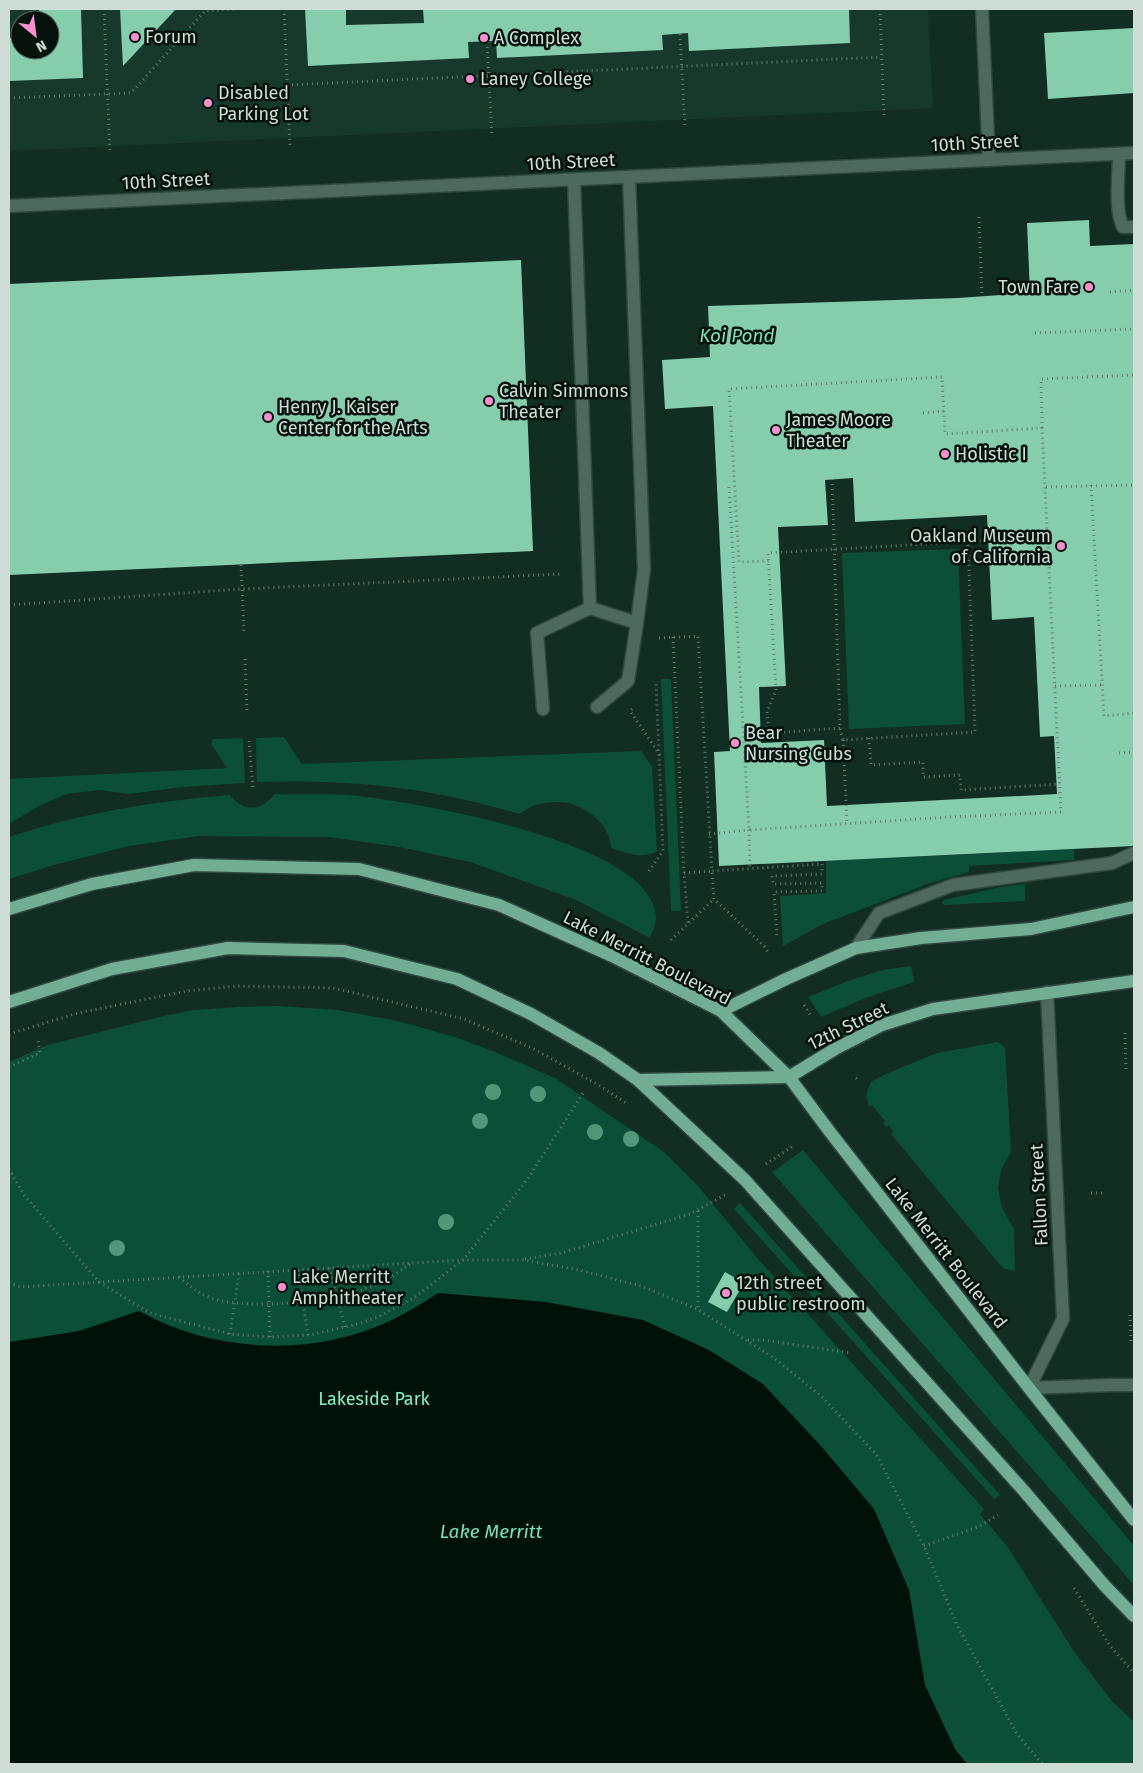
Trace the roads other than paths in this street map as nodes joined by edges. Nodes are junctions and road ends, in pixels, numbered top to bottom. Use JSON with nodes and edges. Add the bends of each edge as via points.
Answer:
{"nodes":[{"id":1,"x":982,"y":9,"type":"edge"},
{"id":2,"x":1134,"y":153,"type":"edge"},
{"id":3,"x":1119,"y":154,"type":"junction"},
{"id":4,"x":989,"y":160,"type":"junction"},
{"id":5,"x":630,"y":177,"type":"junction"},
{"id":6,"x":574,"y":180,"type":"junction"},
{"id":7,"x":9,"y":206,"type":"edge"},
{"id":8,"x":1134,"y":227,"type":"edge"},
{"id":9,"x":590,"y":608,"type":"junction"},
{"id":10,"x":637,"y":622,"type":"junction"},
{"id":11,"x":597,"y":707,"type":"dead end"},
{"id":12,"x":543,"y":709,"type":"dead end"},
{"id":13,"x":1134,"y":853,"type":"edge"},
{"id":14,"x":1134,"y":907,"type":"edge"},
{"id":15,"x":9,"y":909,"type":"edge"},
{"id":16,"x":856,"y":948,"type":"junction"},
{"id":17,"x":1134,"y":981,"type":"edge"},
{"id":18,"x":1047,"y":992,"type":"junction"},
{"id":19,"x":9,"y":1002,"type":"edge"},
{"id":20,"x":721,"y":1011,"type":"junction"},
{"id":21,"x":789,"y":1077,"type":"junction"},
{"id":22,"x":638,"y":1080,"type":"junction"},
{"id":23,"x":1134,"y":1385,"type":"edge"},
{"id":24,"x":1029,"y":1388,"type":"junction"},
{"id":25,"x":1134,"y":1520,"type":"edge"},
{"id":26,"x":1134,"y":1616,"type":"edge"}],
"edges":[{"from":1,"to":4,"type":"street"},
{"from":2,"to":3,"type":"street","name":"10th Street"},
{"from":3,"to":4,"type":"street","name":"10th Street"},
{"from":3,"to":8,"type":"street","via":[[1120,221],[1123,227]]},
{"from":4,"to":5,"type":"street","name":"10th Street"},
{"from":5,"to":6,"type":"street","name":"10th Street"},
{"from":5,"to":10,"type":"street","via":[[644,569]]},
{"from":6,"to":7,"type":"street","name":"10th Street"},
{"from":6,"to":9,"type":"street"},
{"from":9,"to":10,"type":"street"},
{"from":9,"to":12,"type":"street","via":[[537,633]]},
{"from":10,"to":11,"type":"street","via":[[628,681]]},
{"from":13,"to":16,"type":"street","via":[[1112,863],[953,885],[879,913]]},
{"from":14,"to":16,"type":"main road","via":[[1031,929],[921,938]]},
{"from":15,"to":20,"type":"main road","name":"Lake Merritt Boulevard","via":[[92,884],[194,865],[359,869],[499,905],[612,956]]},
{"from":16,"to":20,"type":"main road"},
{"from":17,"to":18,"type":"main road","name":"12th Street"},
{"from":18,"to":21,"type":"main road","name":"12th Street","via":[[933,1009],[882,1025]]},
{"from":18,"to":24,"type":"street","name":"Fallon Street","via":[[1063,1319]]},
{"from":19,"to":22,"type":"main road","via":[[112,969],[228,948],[344,951],[457,979],[531,1014]]},
{"from":20,"to":21,"type":"main road","name":"Lake Merritt Boulevard"},
{"from":21,"to":22,"type":"main road"},
{"from":21,"to":24,"type":"main road","name":"Lake Merritt Boulevard"},
{"from":22,"to":26,"type":"main road","via":[[744,1180]]},
{"from":23,"to":24,"type":"street"},
{"from":24,"to":25,"type":"main road","name":"Lake Merritt Boulevard"}]}
